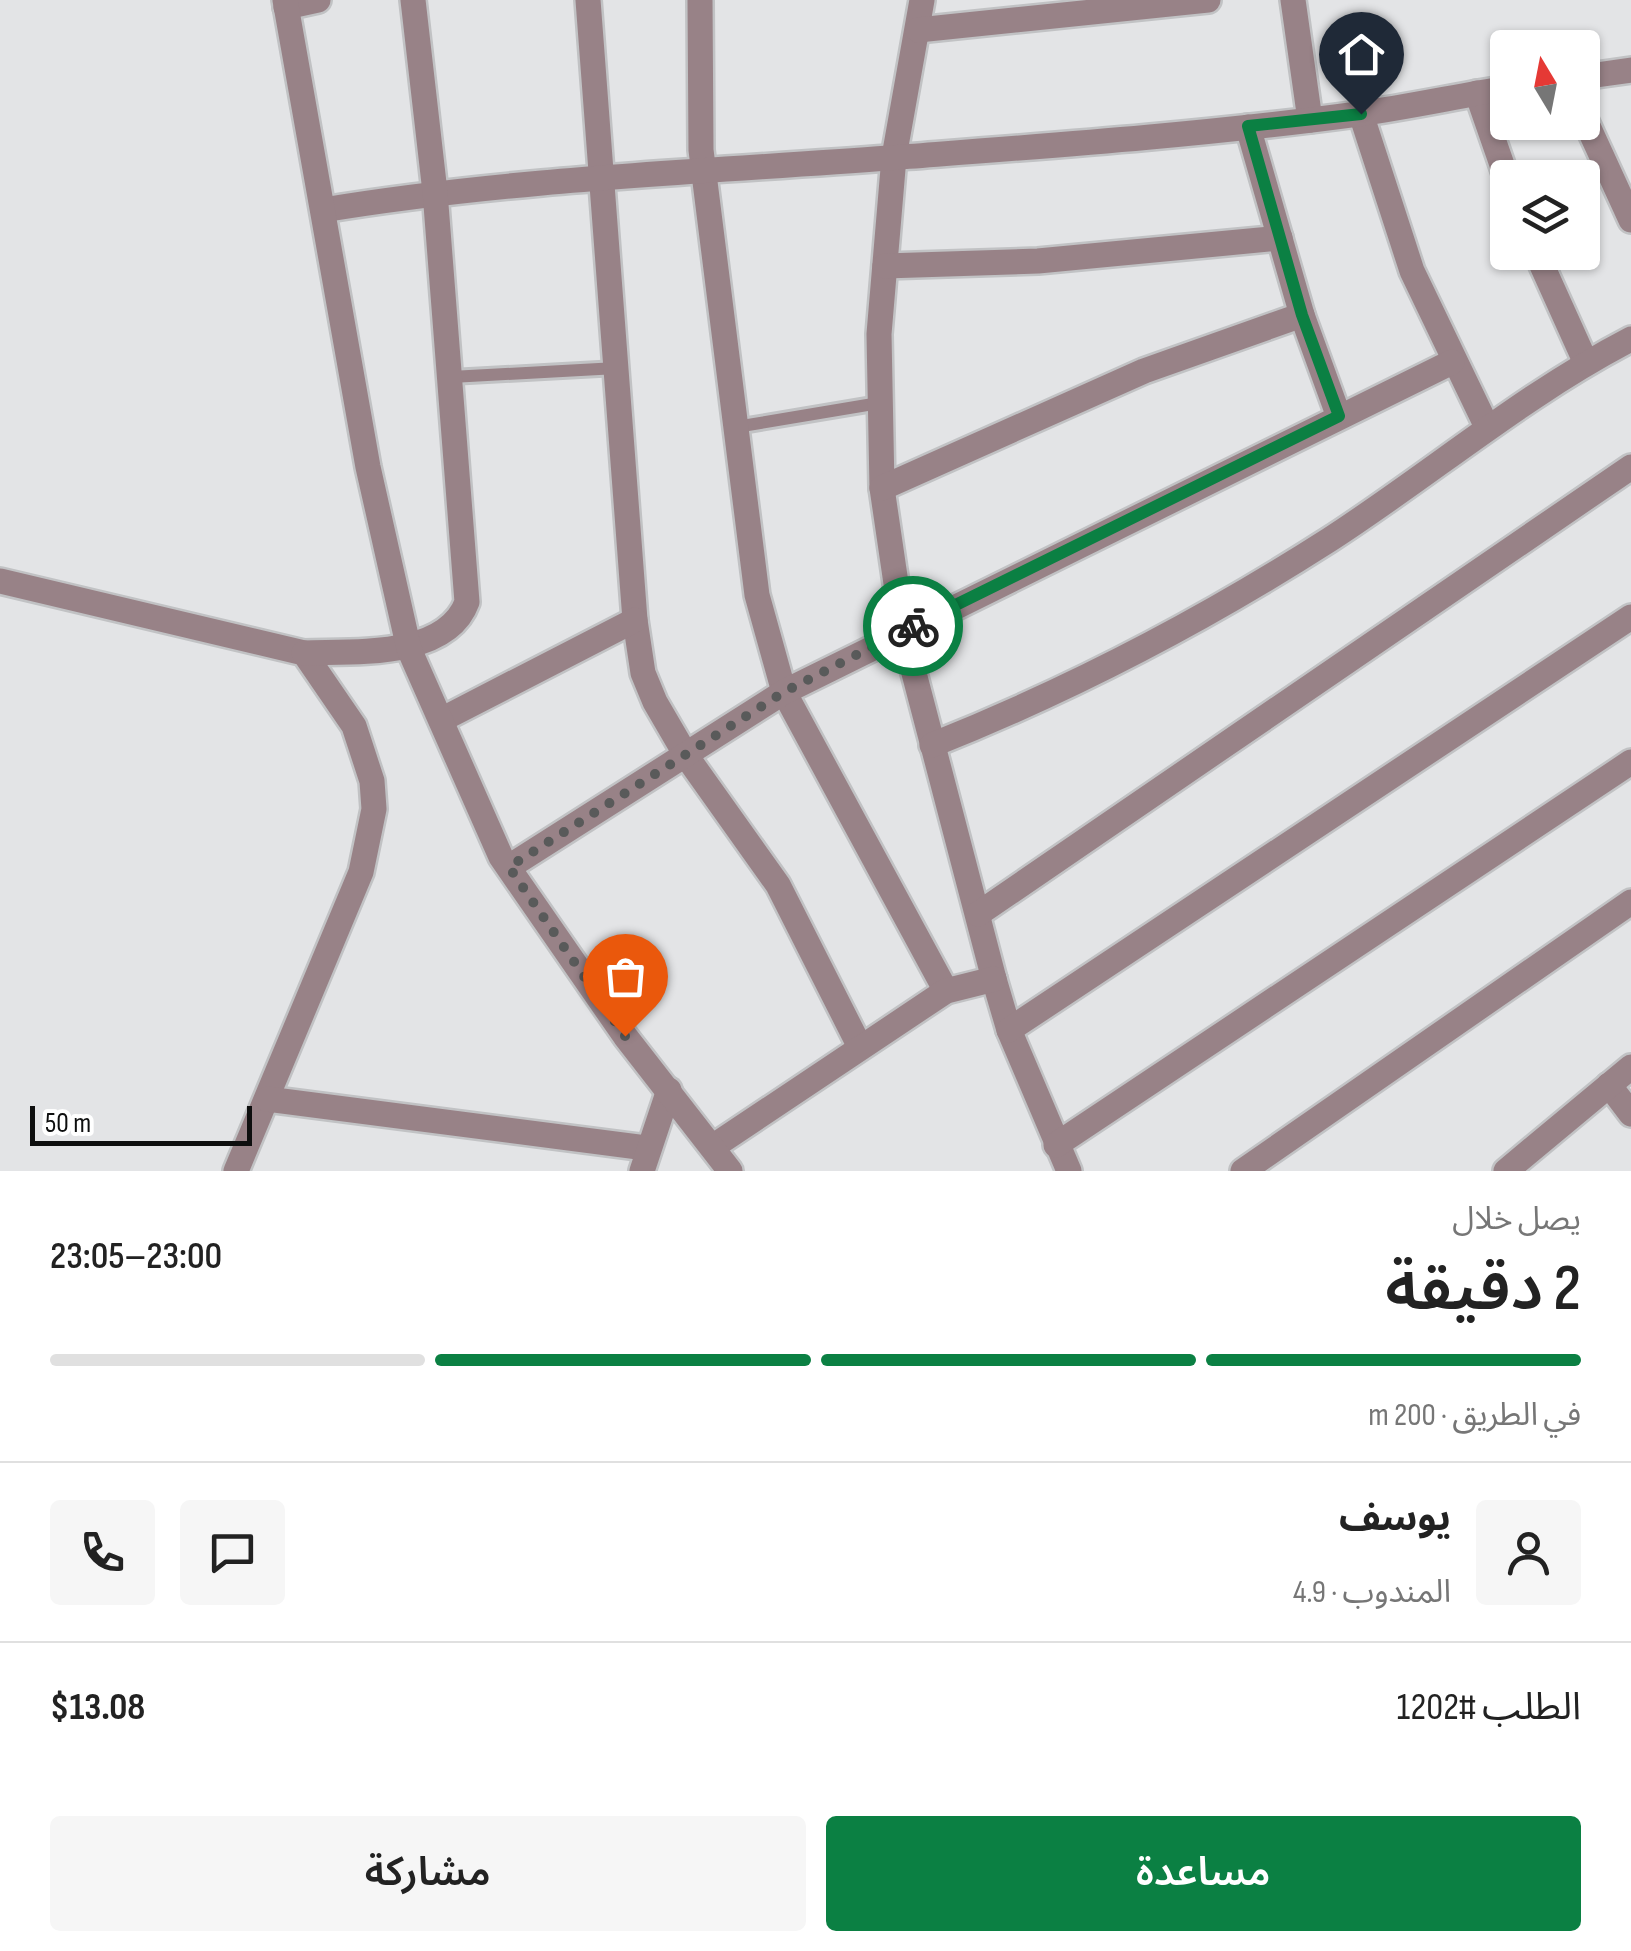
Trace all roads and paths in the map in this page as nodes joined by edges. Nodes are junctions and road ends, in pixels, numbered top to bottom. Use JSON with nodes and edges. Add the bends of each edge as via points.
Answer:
{"nodes":[{"id":1,"x":318,"y":0,"type":"edge"},
{"id":2,"x":413,"y":0,"type":"edge"},
{"id":3,"x":588,"y":0,"type":"edge"},
{"id":4,"x":700,"y":0,"type":"edge"},
{"id":5,"x":922,"y":0,"type":"edge"},
{"id":6,"x":1208,"y":0,"type":"edge"},
{"id":7,"x":1293,"y":0,"type":"edge"},
{"id":8,"x":286,"y":4,"type":"edge"},
{"id":9,"x":918,"y":30,"type":"junction"},
{"id":10,"x":1631,"y":70,"type":"edge"},
{"id":11,"x":1600,"y":74,"type":"edge"},
{"id":12,"x":1490,"y":91,"type":"edge"},
{"id":13,"x":1477,"y":93,"type":"junction"},
{"id":14,"x":1361,"y":114,"type":"junction"},
{"id":15,"x":1310,"y":120,"type":"junction"},
{"id":16,"x":1248,"y":126,"type":"junction"},
{"id":17,"x":1594,"y":140,"type":"edge"},
{"id":18,"x":894,"y":158,"type":"junction"},
{"id":19,"x":1500,"y":160,"type":"edge"},
{"id":20,"x":706,"y":171,"type":"junction"},
{"id":21,"x":604,"y":175,"type":"junction"},
{"id":22,"x":435,"y":192,"type":"junction"},
{"id":23,"x":323,"y":210,"type":"junction"},
{"id":24,"x":1631,"y":220,"type":"edge"},
{"id":25,"x":1280,"y":238,"type":"junction"},
{"id":26,"x":885,"y":266,"type":"junction"},
{"id":27,"x":1544,"y":270,"type":"edge"},
{"id":28,"x":1302,"y":315,"type":"junction"},
{"id":29,"x":1631,"y":339,"type":"edge"},
{"id":30,"x":1452,"y":362,"type":"junction"},
{"id":31,"x":1586,"y":362,"type":"junction"},
{"id":32,"x":617,"y":368,"type":"junction"},
{"id":33,"x":450,"y":378,"type":"junction"},
{"id":34,"x":879,"y":403,"type":"junction"},
{"id":35,"x":1339,"y":416,"type":"junction"},
{"id":36,"x":736,"y":427,"type":"junction"},
{"id":37,"x":1487,"y":428,"type":"junction"},
{"id":38,"x":1631,"y":467,"type":"edge"},
{"id":39,"x":882,"y":488,"type":"junction"},
{"id":40,"x":0,"y":581,"type":"edge"},
{"id":41,"x":1631,"y":617,"type":"edge"},
{"id":42,"x":635,"y":620,"type":"junction"},
{"id":43,"x":903,"y":631,"type":"junction"},
{"id":44,"x":409,"y":649,"type":"junction"},
{"id":45,"x":304,"y":654,"type":"junction"},
{"id":46,"x":784,"y":692,"type":"junction"},
{"id":47,"x":441,"y":720,"type":"junction"},
{"id":48,"x":932,"y":745,"type":"junction"},
{"id":49,"x":688,"y":757,"type":"junction"},
{"id":50,"x":1631,"y":762,"type":"edge"},
{"id":51,"x":509,"y":867,"type":"junction"},
{"id":52,"x":1631,"y":902,"type":"edge"},
{"id":53,"x":978,"y":914,"type":"junction"},
{"id":54,"x":994,"y":978,"type":"junction"},
{"id":55,"x":946,"y":991,"type":"junction"},
{"id":56,"x":1009,"y":1030,"type":"junction"},
{"id":57,"x":860,"y":1047,"type":"junction"},
{"id":58,"x":1631,"y":1067,"type":"edge"},
{"id":59,"x":1609,"y":1085,"type":"junction"},
{"id":60,"x":669,"y":1090,"type":"junction"},
{"id":61,"x":268,"y":1099,"type":"junction"},
{"id":62,"x":1631,"y":1114,"type":"edge"},
{"id":63,"x":1056,"y":1145,"type":"junction"},
{"id":64,"x":714,"y":1146,"type":"junction"},
{"id":65,"x":644,"y":1159,"type":"edge"},
{"id":66,"x":236,"y":1171,"type":"edge"},
{"id":67,"x":730,"y":1171,"type":"edge"},
{"id":68,"x":1069,"y":1171,"type":"edge"},
{"id":69,"x":1243,"y":1171,"type":"edge"},
{"id":70,"x":1506,"y":1171,"type":"edge"}],
"edges":[{"from":1,"to":8,"type":"street"},
{"from":2,"to":22,"type":"street"},
{"from":3,"to":21,"type":"street"},
{"from":4,"to":20,"type":"street"},
{"from":5,"to":9,"type":"street"},
{"from":6,"to":9,"type":"street"},
{"from":7,"to":15,"type":"street"},
{"from":8,"to":23,"type":"street"},
{"from":9,"to":18,"type":"street"},
{"from":10,"to":11,"type":"street"},
{"from":12,"to":13,"type":"street"},
{"from":13,"to":14,"type":"street"},
{"from":13,"to":19,"type":"street"},
{"from":14,"to":15,"type":"street"},
{"from":14,"to":30,"type":"street","via":[[1406,256]]},
{"from":15,"to":16,"type":"street"},
{"from":16,"to":18,"type":"street"},
{"from":16,"to":25,"type":"street"},
{"from":17,"to":24,"type":"street"},
{"from":18,"to":20,"type":"street"},
{"from":18,"to":26,"type":"street"},
{"from":20,"to":21,"type":"street"},
{"from":20,"to":36,"type":"street"},
{"from":21,"to":22,"type":"street"},
{"from":21,"to":32,"type":"street"},
{"from":22,"to":23,"type":"street"},
{"from":22,"to":33,"type":"street"},
{"from":23,"to":44,"type":"street","via":[[368,467]]},
{"from":25,"to":26,"type":"street","via":[[1056,260]]},
{"from":25,"to":28,"type":"street"},
{"from":26,"to":34,"type":"street"},
{"from":27,"to":31,"type":"street"},
{"from":28,"to":35,"type":"street"},
{"from":28,"to":39,"type":"street","via":[[1144,371]]},
{"from":29,"to":31,"type":"street"},
{"from":30,"to":35,"type":"street"},
{"from":30,"to":37,"type":"street"},
{"from":31,"to":37,"type":"street"},
{"from":32,"to":33,"type":"lane"},
{"from":32,"to":42,"type":"street"},
{"from":33,"to":44,"type":"street","via":[[468,602],[450,624]]},
{"from":34,"to":36,"type":"lane"},
{"from":34,"to":39,"type":"street"},
{"from":35,"to":43,"type":"street"},
{"from":36,"to":46,"type":"street","via":[[757,594]]},
{"from":37,"to":48,"type":"street","via":[[1326,542],[1186,624],[1043,698]]},
{"from":38,"to":53,"type":"street"},
{"from":39,"to":43,"type":"street"},
{"from":40,"to":45,"type":"street"},
{"from":41,"to":56,"type":"street"},
{"from":42,"to":47,"type":"street"},
{"from":42,"to":49,"type":"street","via":[[643,673]]},
{"from":43,"to":46,"type":"street"},
{"from":43,"to":48,"type":"street"},
{"from":44,"to":45,"type":"street"},
{"from":44,"to":47,"type":"street"},
{"from":45,"to":61,"type":"street","via":[[354,726],[374,810],[361,872]]},
{"from":46,"to":49,"type":"street"},
{"from":46,"to":55,"type":"street"},
{"from":47,"to":51,"type":"street"},
{"from":48,"to":53,"type":"street"},
{"from":49,"to":51,"type":"street"},
{"from":49,"to":57,"type":"street","via":[[778,885]]},
{"from":50,"to":63,"type":"street"},
{"from":51,"to":60,"type":"street"},
{"from":52,"to":69,"type":"street"},
{"from":53,"to":54,"type":"street"},
{"from":54,"to":55,"type":"street"},
{"from":54,"to":56,"type":"street"},
{"from":55,"to":57,"type":"street"},
{"from":56,"to":63,"type":"street"},
{"from":57,"to":64,"type":"street"},
{"from":58,"to":59,"type":"street"},
{"from":59,"to":62,"type":"street"},
{"from":59,"to":70,"type":"street"},
{"from":60,"to":64,"type":"street"},
{"from":60,"to":65,"type":"street"},
{"from":61,"to":65,"type":"street"},
{"from":61,"to":66,"type":"street"},
{"from":63,"to":68,"type":"street"},
{"from":64,"to":67,"type":"street"}]}
